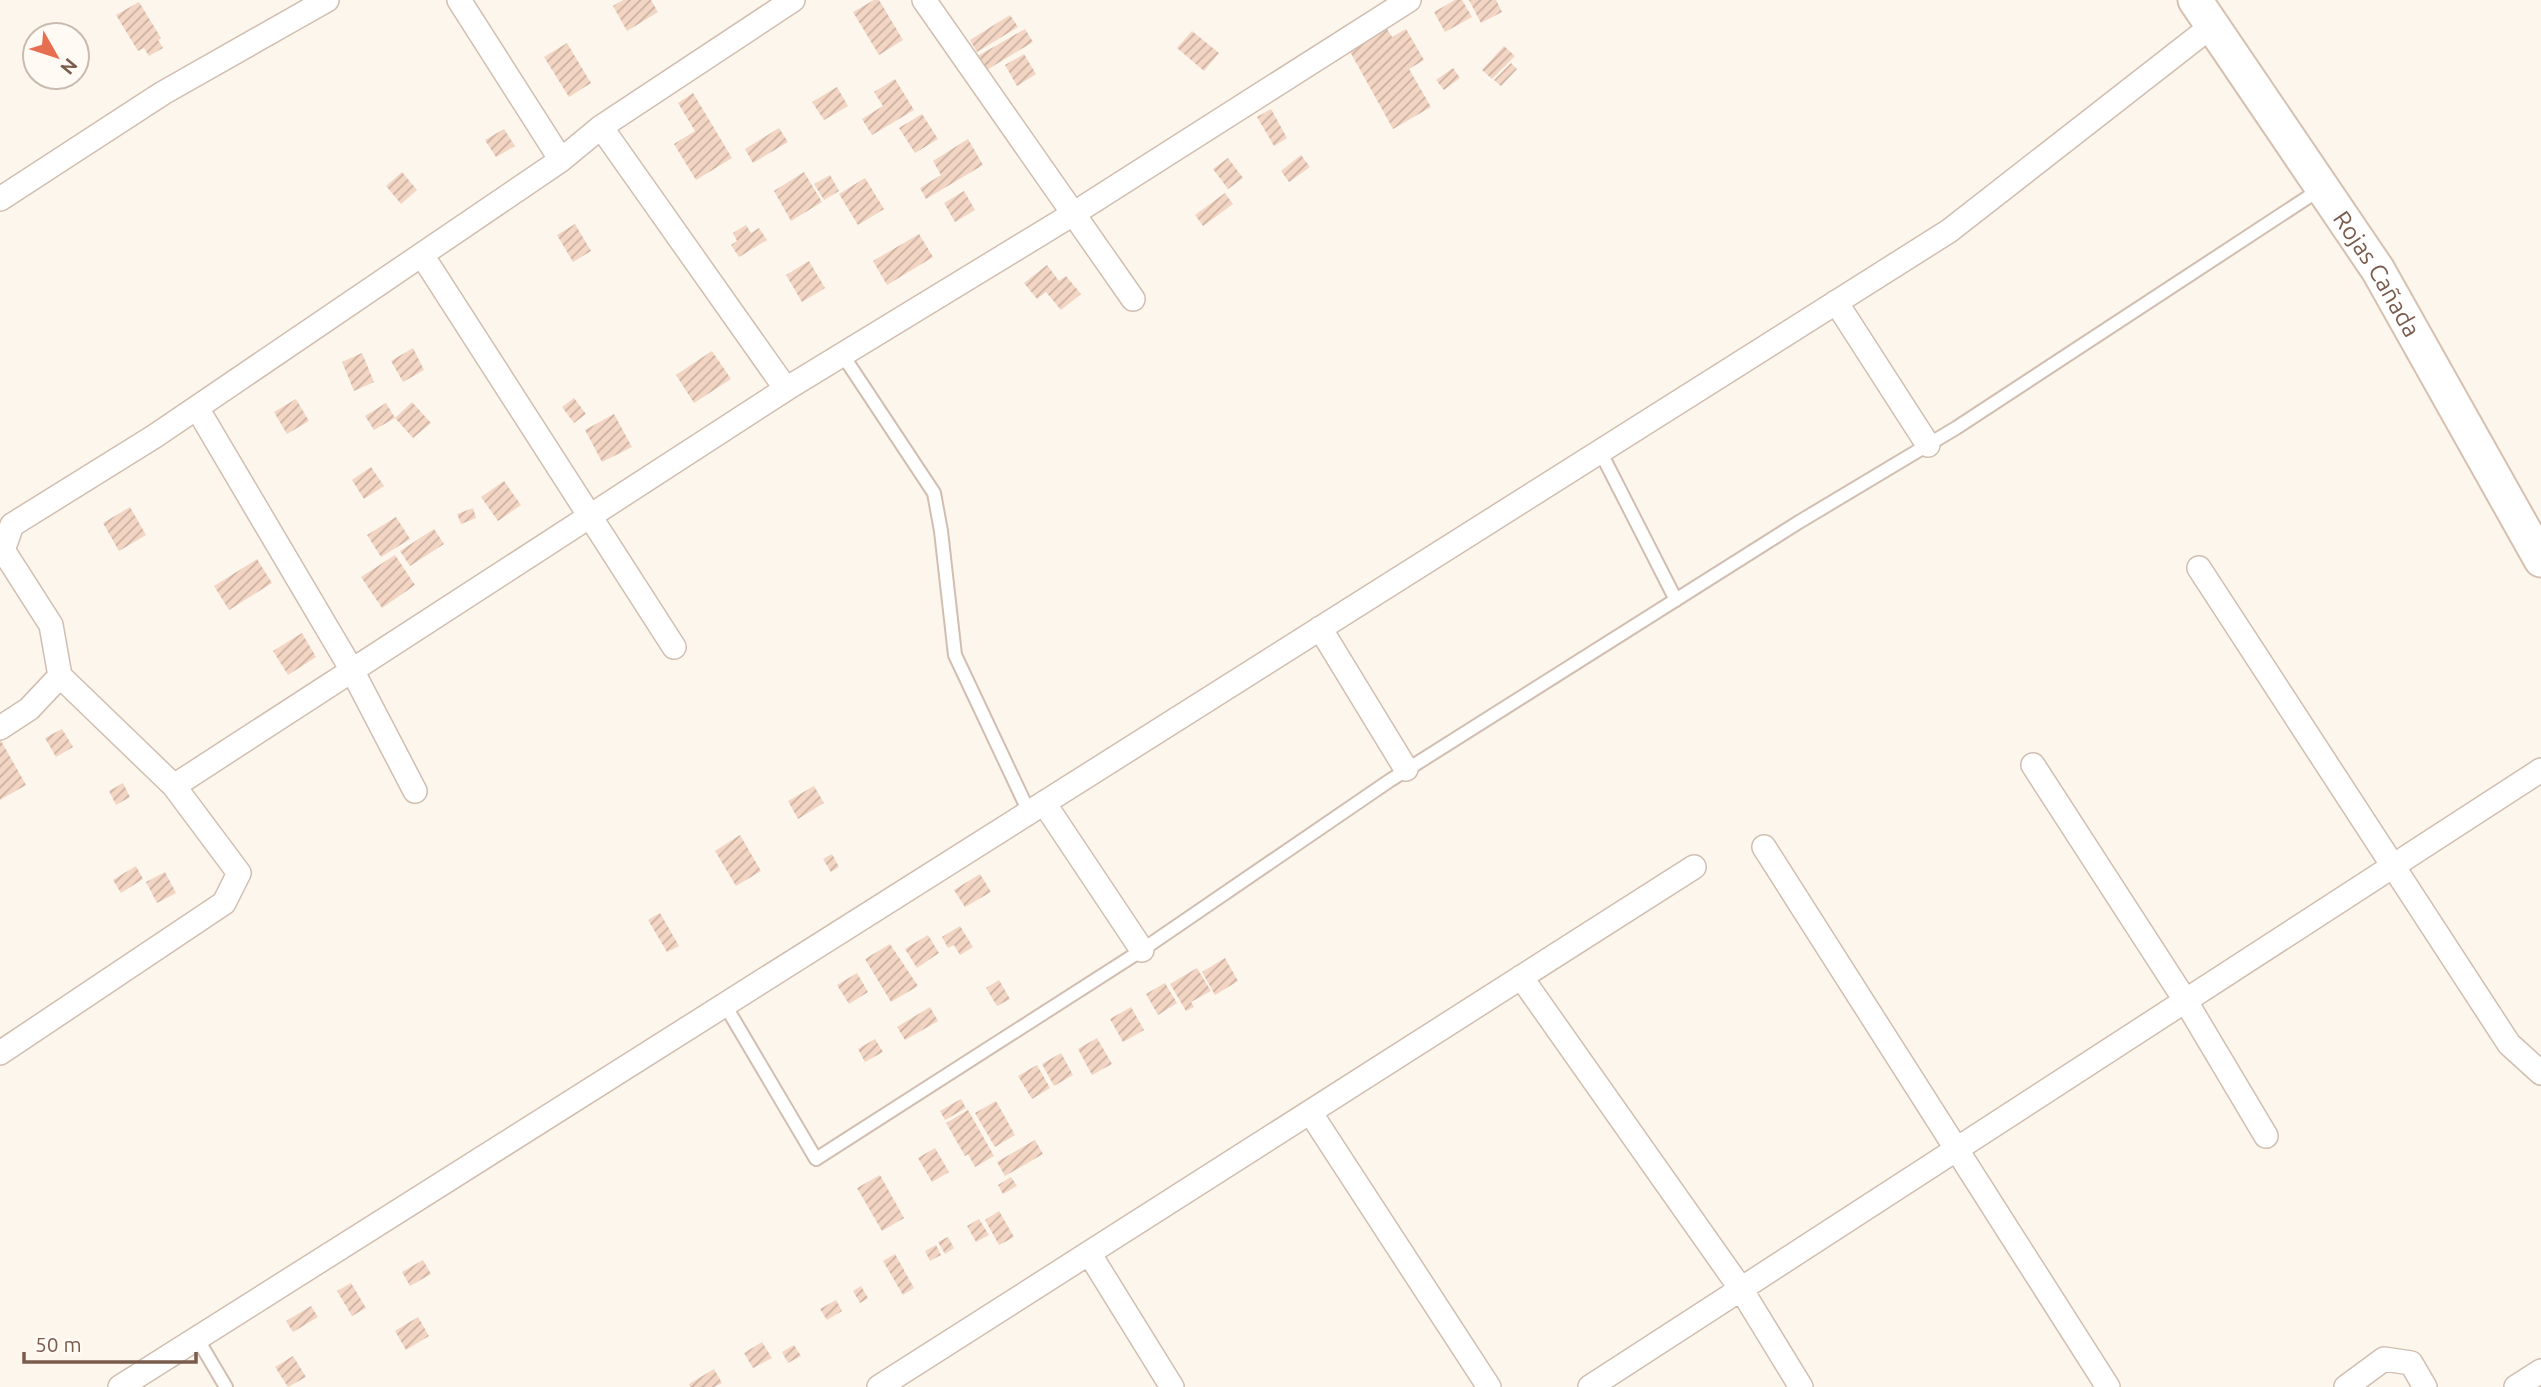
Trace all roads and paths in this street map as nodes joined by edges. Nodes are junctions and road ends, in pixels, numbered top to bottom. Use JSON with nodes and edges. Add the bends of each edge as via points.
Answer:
{"nodes":[{"id":1,"x":327,"y":0,"type":"edge"},
{"id":2,"x":459,"y":0,"type":"edge"},
{"id":3,"x":793,"y":0,"type":"edge"},
{"id":4,"x":924,"y":0,"type":"edge"},
{"id":5,"x":1409,"y":0,"type":"edge"},
{"id":6,"x":2204,"y":13,"type":"edge"},
{"id":7,"x":601,"y":127,"type":"junction"},
{"id":8,"x":561,"y":160,"type":"junction"},
{"id":9,"x":2322,"y":187,"type":"junction"},
{"id":10,"x":0,"y":199,"type":"edge"},
{"id":11,"x":1073,"y":214,"type":"junction"},
{"id":12,"x":422,"y":255,"type":"junction"},
{"id":13,"x":1133,"y":299,"type":"dead end"},
{"id":14,"x":1836,"y":302,"type":"junction"},
{"id":15,"x":842,"y":354,"type":"junction"},
{"id":16,"x":786,"y":389,"type":"junction"},
{"id":17,"x":197,"y":408,"type":"junction"},
{"id":18,"x":1928,"y":445,"type":"junction"},
{"id":19,"x":1600,"y":451,"type":"junction"},
{"id":20,"x":590,"y":517,"type":"junction"},
{"id":21,"x":6,"y":519,"type":"edge"},
{"id":22,"x":2541,"y":560,"type":"edge"},
{"id":23,"x":2199,"y":568,"type":"dead end"},
{"id":24,"x":1676,"y":600,"type":"junction"},
{"id":25,"x":1320,"y":628,"type":"junction"},
{"id":26,"x":674,"y":648,"type":"dead end"},
{"id":27,"x":353,"y":672,"type":"junction"},
{"id":28,"x":60,"y":676,"type":"junction"},
{"id":29,"x":0,"y":728,"type":"edge"},
{"id":30,"x":2033,"y":765,"type":"dead end"},
{"id":31,"x":1406,"y":769,"type":"junction"},
{"id":32,"x":2541,"y":770,"type":"edge"},
{"id":33,"x":174,"y":786,"type":"junction"},
{"id":34,"x":415,"y":791,"type":"dead end"},
{"id":35,"x":1036,"y":807,"type":"junction"},
{"id":36,"x":1764,"y":847,"type":"dead end"},
{"id":37,"x":2394,"y":865,"type":"junction"},
{"id":38,"x":1694,"y":867,"type":"dead end"},
{"id":39,"x":1142,"y":950,"type":"junction"},
{"id":40,"x":1521,"y":977,"type":"junction"},
{"id":41,"x":2185,"y":1000,"type":"junction"},
{"id":42,"x":725,"y":1004,"type":"junction"},
{"id":43,"x":0,"y":1053,"type":"edge"},
{"id":44,"x":2541,"y":1073,"type":"edge"},
{"id":45,"x":1310,"y":1112,"type":"junction"},
{"id":46,"x":2266,"y":1136,"type":"dead end"},
{"id":47,"x":1956,"y":1149,"type":"junction"},
{"id":48,"x":1089,"y":1253,"type":"junction"},
{"id":49,"x":1741,"y":1289,"type":"junction"},
{"id":50,"x":197,"y":1338,"type":"junction"},
{"id":51,"x":2541,"y":1371,"type":"edge"},
{"id":52,"x":120,"y":1387,"type":"edge"},
{"id":53,"x":226,"y":1387,"type":"edge"},
{"id":54,"x":879,"y":1387,"type":"edge"},
{"id":55,"x":1172,"y":1387,"type":"edge"},
{"id":56,"x":1489,"y":1387,"type":"edge"},
{"id":57,"x":1590,"y":1387,"type":"edge"},
{"id":58,"x":1801,"y":1387,"type":"edge"},
{"id":59,"x":2108,"y":1387,"type":"edge"},
{"id":60,"x":2346,"y":1387,"type":"edge"},
{"id":61,"x":2425,"y":1387,"type":"edge"},
{"id":62,"x":2516,"y":1387,"type":"edge"}],
"edges":[{"from":1,"to":10,"type":"street","via":[[163,93]]},
{"from":2,"to":8,"type":"street"},
{"from":3,"to":7,"type":"street"},
{"from":4,"to":11,"type":"street"},
{"from":5,"to":11,"type":"street"},
{"from":6,"to":9,"type":"main road","name":"Rojas Cañada"},
{"from":6,"to":14,"type":"street","via":[[1949,231]]},
{"from":7,"to":8,"type":"street"},
{"from":7,"to":16,"type":"street"},
{"from":8,"to":12,"type":"street"},
{"from":9,"to":18,"type":"lane"},
{"from":9,"to":22,"type":"main road","name":"Rojas Cañada","via":[[2378,270]]},
{"from":11,"to":13,"type":"street"},
{"from":11,"to":15,"type":"street"},
{"from":12,"to":17,"type":"street"},
{"from":12,"to":20,"type":"street"},
{"from":14,"to":18,"type":"street"},
{"from":14,"to":19,"type":"street"},
{"from":15,"to":16,"type":"street"},
{"from":15,"to":35,"type":"lane","via":[[934,493],[955,655]]},
{"from":16,"to":20,"type":"street"},
{"from":17,"to":21,"type":"street"},
{"from":17,"to":27,"type":"street"},
{"from":18,"to":24,"type":"lane"},
{"from":19,"to":24,"type":"lane"},
{"from":19,"to":25,"type":"street"},
{"from":20,"to":26,"type":"street"},
{"from":20,"to":27,"type":"street"},
{"from":21,"to":28,"type":"street","via":[[3,550],[51,625]]},
{"from":23,"to":37,"type":"street"},
{"from":24,"to":31,"type":"lane"},
{"from":25,"to":31,"type":"street"},
{"from":25,"to":35,"type":"street"},
{"from":27,"to":33,"type":"street"},
{"from":27,"to":34,"type":"street"},
{"from":28,"to":29,"type":"street","via":[[29,709]]},
{"from":28,"to":33,"type":"street"},
{"from":30,"to":41,"type":"street"},
{"from":31,"to":39,"type":"lane"},
{"from":32,"to":37,"type":"street"},
{"from":33,"to":43,"type":"street","via":[[239,873],[225,903]]},
{"from":35,"to":39,"type":"street"},
{"from":35,"to":42,"type":"street"},
{"from":36,"to":47,"type":"street"},
{"from":37,"to":41,"type":"street"},
{"from":37,"to":44,"type":"street","via":[[2509,1044]]},
{"from":38,"to":40,"type":"street"},
{"from":39,"to":42,"type":"lane","via":[[816,1159]]},
{"from":40,"to":45,"type":"street"},
{"from":40,"to":49,"type":"street"},
{"from":41,"to":46,"type":"street"},
{"from":41,"to":47,"type":"street"},
{"from":42,"to":50,"type":"street"},
{"from":45,"to":48,"type":"street"},
{"from":45,"to":56,"type":"street"},
{"from":47,"to":49,"type":"street"},
{"from":47,"to":59,"type":"street"},
{"from":48,"to":54,"type":"street"},
{"from":48,"to":55,"type":"street"},
{"from":49,"to":57,"type":"street"},
{"from":49,"to":58,"type":"street"},
{"from":50,"to":52,"type":"street"},
{"from":50,"to":53,"type":"lane"},
{"from":51,"to":62,"type":"street"},
{"from":60,"to":61,"type":"street","via":[[2384,1360],[2411,1363]]}]}
